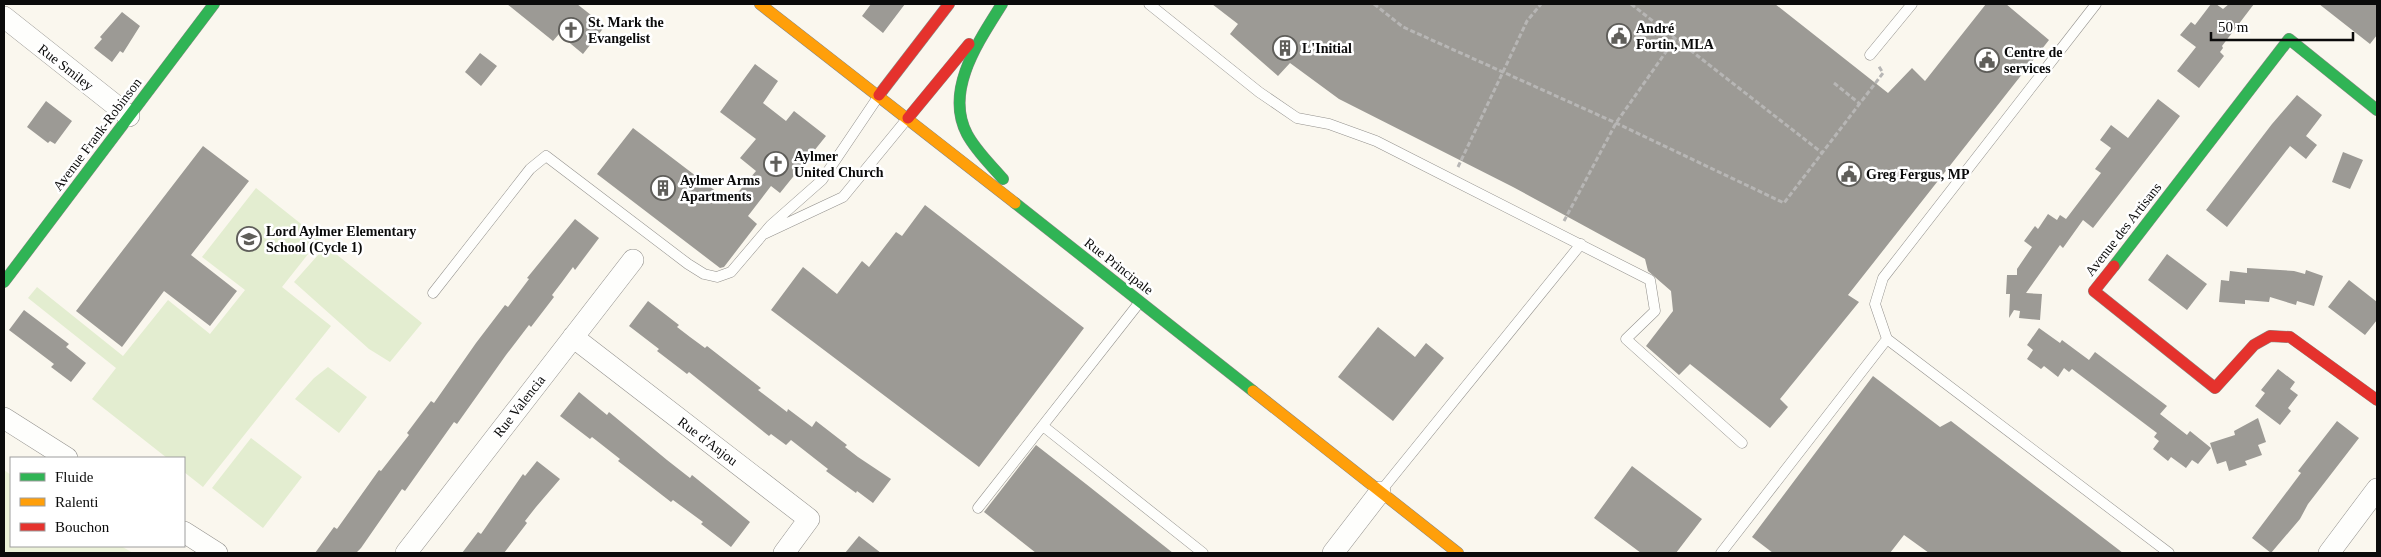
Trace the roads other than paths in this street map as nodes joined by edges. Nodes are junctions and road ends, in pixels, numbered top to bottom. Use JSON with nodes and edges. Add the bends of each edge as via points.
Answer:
{"nodes":[{"id":1,"x":214,"y":4,"type":"edge"},
{"id":2,"x":760,"y":4,"type":"edge"},
{"id":3,"x":949,"y":4,"type":"edge"},
{"id":4,"x":1002,"y":4,"type":"edge"},
{"id":5,"x":1149,"y":4,"type":"edge"},
{"id":6,"x":1912,"y":4,"type":"edge"},
{"id":7,"x":2096,"y":4,"type":"edge"},
{"id":8,"x":4,"y":17,"type":"edge"},
{"id":9,"x":1870,"y":55,"type":"road end"},
{"id":10,"x":879,"y":95,"type":"junction"},
{"id":11,"x":2377,"y":110,"type":"edge"},
{"id":12,"x":128,"y":116,"type":"junction"},
{"id":13,"x":908,"y":118,"type":"junction"},
{"id":14,"x":1049,"y":230,"type":"junction"},
{"id":15,"x":761,"y":236,"type":"junction"},
{"id":16,"x":1581,"y":244,"type":"junction"},
{"id":17,"x":633,"y":260,"type":"dead end"},
{"id":18,"x":4,"y":282,"type":"edge"},
{"id":19,"x":432,"y":293,"type":"dead end"},
{"id":20,"x":1140,"y":302,"type":"junction"},
{"id":21,"x":572,"y":337,"type":"junction"},
{"id":22,"x":1887,"y":339,"type":"junction"},
{"id":23,"x":2377,"y":400,"type":"edge"},
{"id":24,"x":4,"y":418,"type":"edge"},
{"id":25,"x":1043,"y":426,"type":"junction"},
{"id":26,"x":1742,"y":443,"type":"dead end"},
{"id":27,"x":65,"y":457,"type":"edge"},
{"id":28,"x":2377,"y":489,"type":"edge"},
{"id":29,"x":1380,"y":492,"type":"junction"},
{"id":30,"x":978,"y":508,"type":"dead end"},
{"id":31,"x":185,"y":533,"type":"edge"},
{"id":32,"x":217,"y":553,"type":"edge"},
{"id":33,"x":406,"y":553,"type":"edge"},
{"id":34,"x":784,"y":553,"type":"edge"},
{"id":35,"x":1203,"y":553,"type":"edge"},
{"id":36,"x":1333,"y":553,"type":"edge"},
{"id":37,"x":1458,"y":553,"type":"edge"},
{"id":38,"x":1721,"y":553,"type":"edge"},
{"id":39,"x":2170,"y":553,"type":"edge"},
{"id":40,"x":2329,"y":553,"type":"edge"}],
"edges":[{"from":1,"to":12,"type":"main road","name":"Avenue Frank-Robinson"},
{"from":2,"to":10,"type":"main road","name":"Rue Principale"},
{"from":3,"to":10,"type":"main road"},
{"from":4,"to":13,"type":"main road"},
{"from":4,"to":14,"type":"main road","via":[[967,69],[959,109],[966,134]]},
{"from":5,"to":16,"type":"lane","via":[[1259,92],[1297,118],[1329,124],[1376,141]]},
{"from":6,"to":9,"type":"lane"},
{"from":7,"to":22,"type":"lane","via":[[1883,278],[1875,304]]},
{"from":8,"to":12,"type":"street","name":"Rue Smiley"},
{"from":10,"to":13,"type":"main road","name":"Rue Principale"},
{"from":10,"to":15,"type":"lane","via":[[822,180]]},
{"from":11,"to":23,"type":"main road","name":"Avenue des Artisans","via":[[2290,39],[2094,292],[2215,388],[2254,345],[2270,336],[2290,337]]},
{"from":12,"to":18,"type":"main road","name":"Avenue Frank-Robinson"},
{"from":13,"to":14,"type":"main road","name":"Rue Principale"},
{"from":13,"to":15,"type":"lane","via":[[843,197]]},
{"from":14,"to":20,"type":"main road","name":"Rue Principale"},
{"from":15,"to":19,"type":"lane","via":[[731,272],[717,277],[704,274],[546,156],[530,169]]},
{"from":16,"to":26,"type":"lane","via":[[1650,280],[1655,310],[1626,339]]},
{"from":16,"to":29,"type":"lane"},
{"from":17,"to":21,"type":"street","name":"Rue Valencia"},
{"from":20,"to":25,"type":"lane"},
{"from":20,"to":29,"type":"main road","name":"Rue Principale"},
{"from":21,"to":33,"type":"street","name":"Rue Valencia"},
{"from":21,"to":34,"type":"street","name":"Rue d'Anjou","via":[[809,519]]},
{"from":22,"to":38,"type":"lane"},
{"from":22,"to":39,"type":"lane"},
{"from":24,"to":27,"type":"street"},
{"from":25,"to":30,"type":"lane"},
{"from":25,"to":35,"type":"lane"},
{"from":28,"to":40,"type":"street"},
{"from":29,"to":36,"type":"street"},
{"from":29,"to":37,"type":"main road","name":"Rue Principale"},
{"from":31,"to":32,"type":"street"}]}
